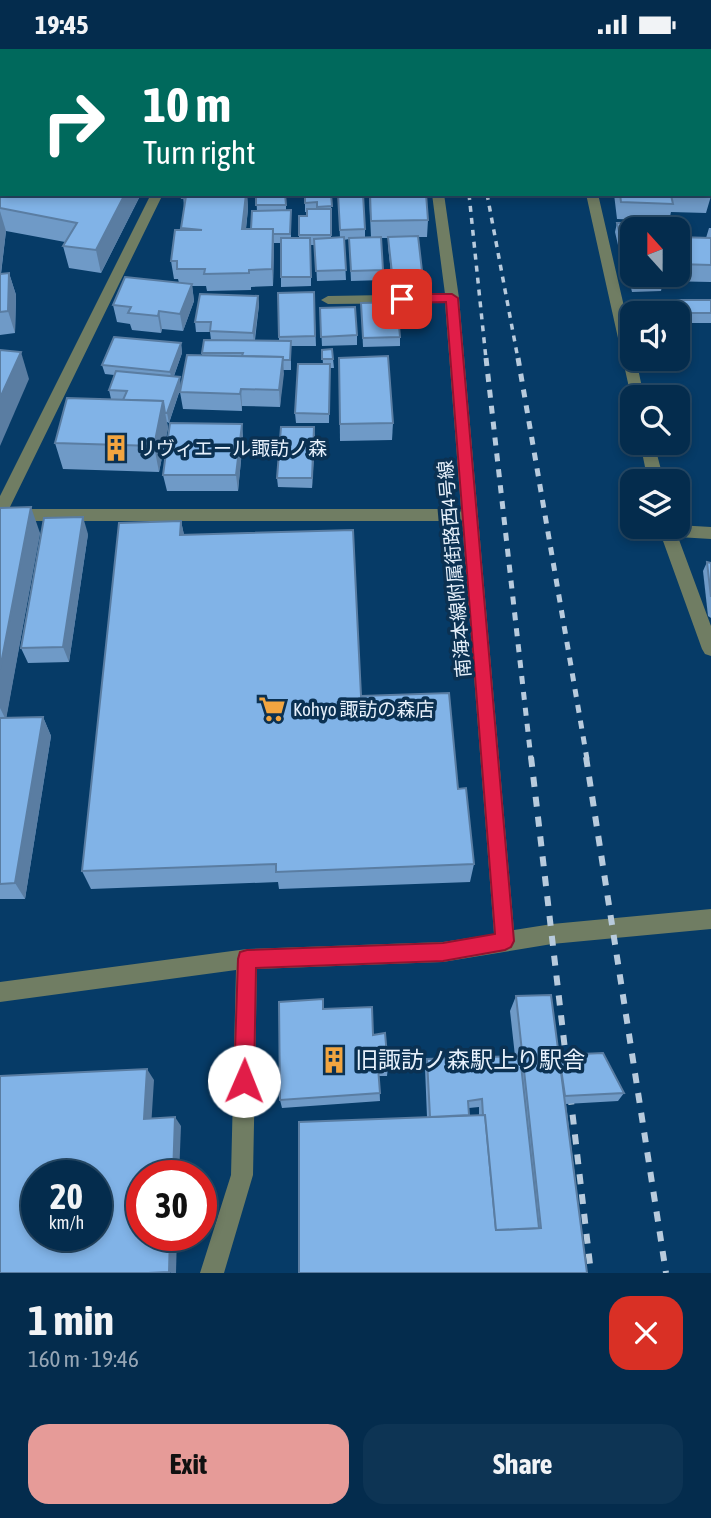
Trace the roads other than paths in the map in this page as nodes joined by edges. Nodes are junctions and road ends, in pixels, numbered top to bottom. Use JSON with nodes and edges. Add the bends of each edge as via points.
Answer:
{"nodes":[{"id":1,"x":156,"y":196,"type":"edge"},
{"id":2,"x":438,"y":196,"type":"edge"},
{"id":3,"x":592,"y":196,"type":"edge"},
{"id":4,"x":452,"y":298,"type":"junction"},
{"id":5,"x":328,"y":300,"type":"dead end"},
{"id":6,"x":634,"y":385,"type":"edge"},
{"id":7,"x":0,"y":513,"type":"edge"},
{"id":8,"x":470,"y":515,"type":"junction"},
{"id":9,"x":690,"y":531,"type":"edge"},
{"id":10,"x":711,"y":533,"type":"edge"},
{"id":11,"x":670,"y":539,"type":"edge"},
{"id":12,"x":711,"y":649,"type":"edge"},
{"id":13,"x":711,"y":919,"type":"edge"},
{"id":14,"x":505,"y":941,"type":"junction"},
{"id":15,"x":247,"y":959,"type":"junction"},
{"id":16,"x":0,"y":992,"type":"edge"},
{"id":17,"x":212,"y":1273,"type":"edge"}],
"edges":[{"from":1,"to":7,"type":"street"},
{"from":2,"to":4,"type":"street","name":"南海本線附属街路西4号線"},
{"from":3,"to":6,"type":"street"},
{"from":4,"to":5,"type":"street"},
{"from":4,"to":8,"type":"street","name":"南海本線附属街路西4号線"},
{"from":7,"to":8,"type":"street"},
{"from":8,"to":14,"type":"street","name":"南海本線附属街路西4号線"},
{"from":9,"to":10,"type":"street"},
{"from":11,"to":12,"type":"street"},
{"from":13,"to":14,"type":"street"},
{"from":14,"to":15,"type":"street","via":[[443,952]]},
{"from":15,"to":16,"type":"street"},
{"from":15,"to":17,"type":"street","via":[[242,1175]]}]}
